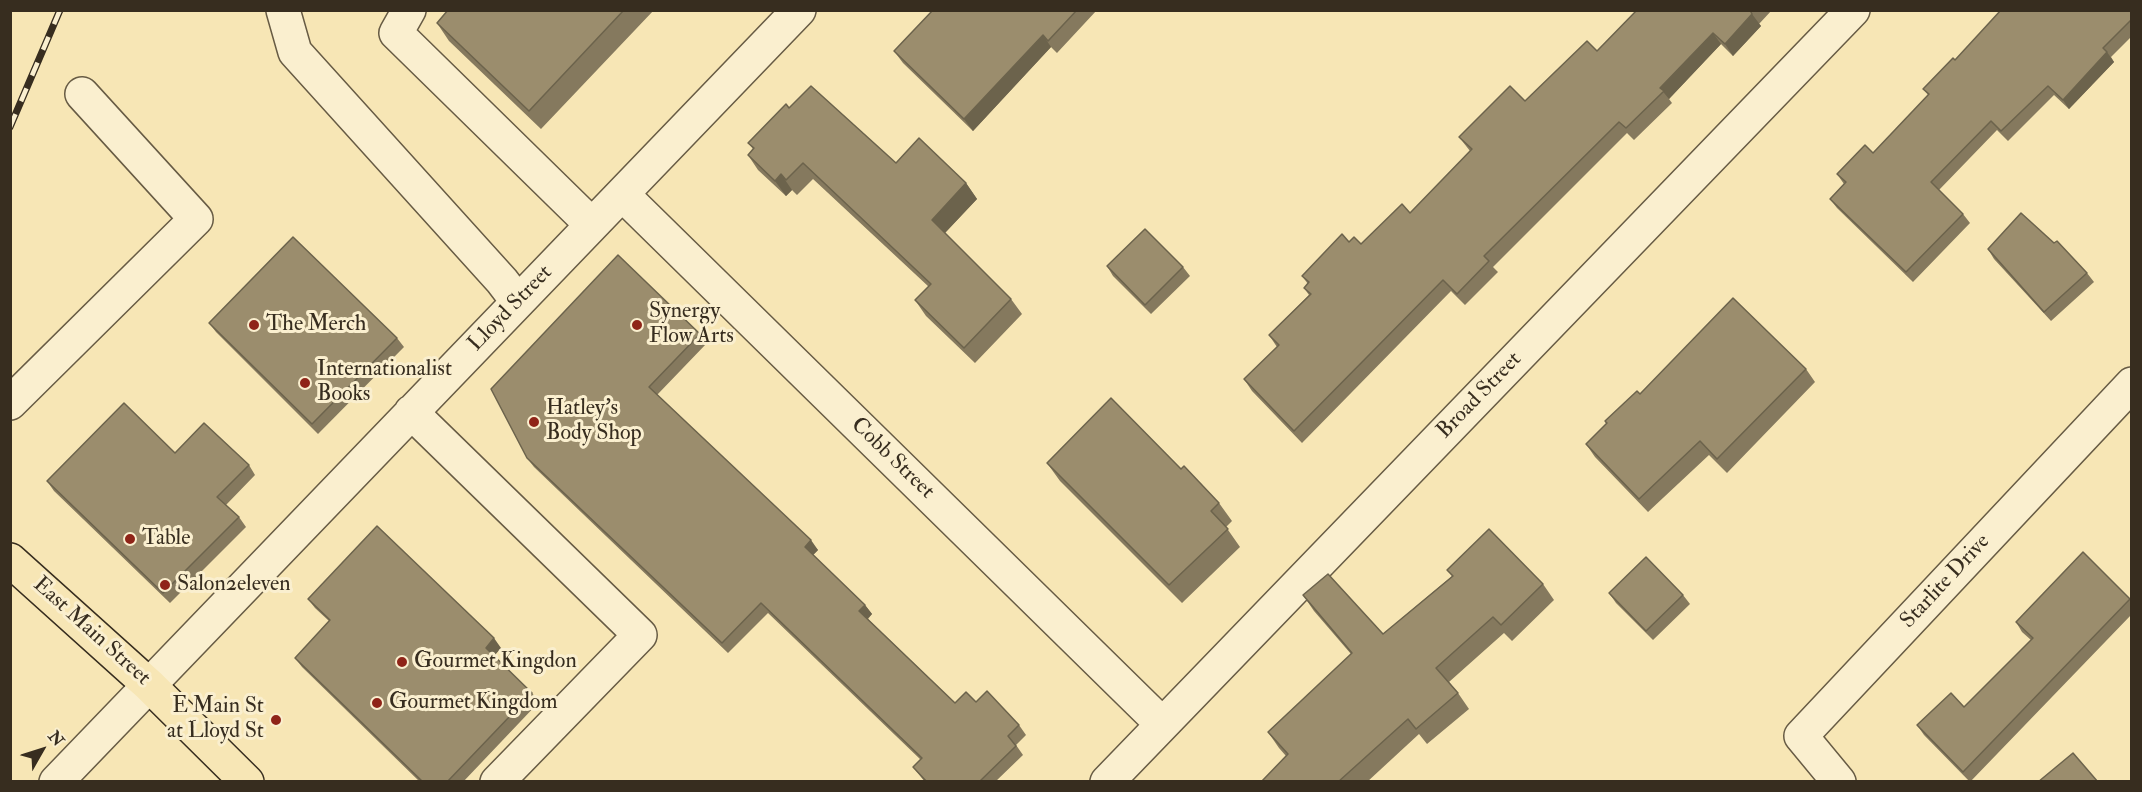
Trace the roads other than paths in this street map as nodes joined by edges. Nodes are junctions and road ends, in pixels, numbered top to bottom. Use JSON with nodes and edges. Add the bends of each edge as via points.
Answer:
{"nodes":[{"id":1,"x":283,"y":10,"type":"edge"},
{"id":2,"x":409,"y":10,"type":"edge"},
{"id":3,"x":799,"y":10,"type":"edge"},
{"id":4,"x":1853,"y":10,"type":"edge"},
{"id":5,"x":82,"y":94,"type":"dead end"},
{"id":6,"x":622,"y":194,"type":"junction"},
{"id":7,"x":592,"y":225,"type":"junction"},
{"id":8,"x":518,"y":302,"type":"junction"},
{"id":9,"x":2132,"y":384,"type":"edge"},
{"id":10,"x":10,"y":403,"type":"edge"},
{"id":11,"x":411,"y":412,"type":"junction"},
{"id":12,"x":10,"y":560,"type":"edge"},
{"id":13,"x":149,"y":685,"type":"junction"},
{"id":14,"x":1162,"y":724,"type":"junction"},
{"id":15,"x":56,"y":782,"type":"edge"},
{"id":16,"x":247,"y":782,"type":"edge"},
{"id":17,"x":497,"y":782,"type":"edge"},
{"id":18,"x":1107,"y":782,"type":"edge"},
{"id":19,"x":1839,"y":782,"type":"edge"}],
"edges":[{"from":1,"to":8,"type":"street","via":[[295,52]]},
{"from":2,"to":7,"type":"street","via":[[396,33]]},
{"from":3,"to":6,"type":"street","name":"Lloyd Street"},
{"from":4,"to":14,"type":"street","name":"Broad Street"},
{"from":5,"to":10,"type":"street","via":[[196,219]]},
{"from":6,"to":7,"type":"street","name":"Lloyd Street"},
{"from":6,"to":14,"type":"street","name":"Cobb Street"},
{"from":7,"to":8,"type":"street","name":"Lloyd Street"},
{"from":8,"to":11,"type":"street","name":"Lloyd Street"},
{"from":9,"to":19,"type":"street","name":"Starlite Drive","via":[[1801,736]]},
{"from":11,"to":13,"type":"street","name":"Lloyd Street"},
{"from":11,"to":17,"type":"street","via":[[640,635]]},
{"from":12,"to":13,"type":"main road","name":"East Main Street"},
{"from":13,"to":15,"type":"street","name":"Lloyd Street"},
{"from":13,"to":16,"type":"main road","name":"East Main Street"},
{"from":14,"to":18,"type":"street","name":"Broad Street"}]}
